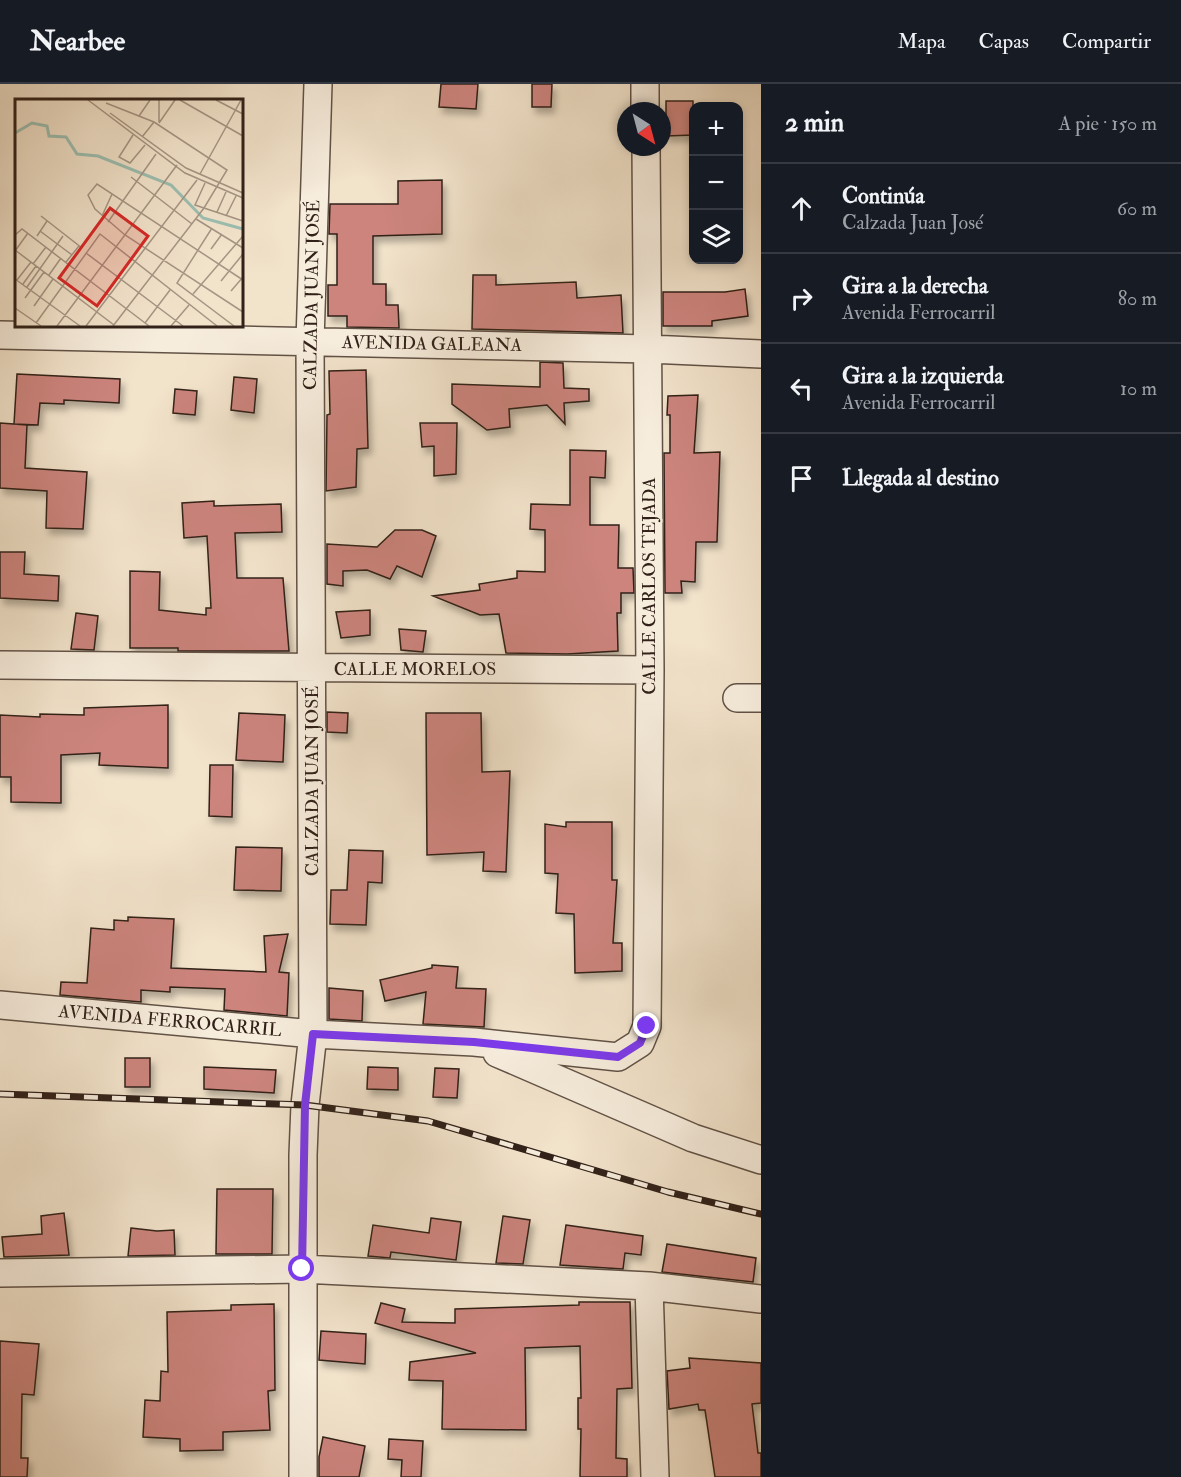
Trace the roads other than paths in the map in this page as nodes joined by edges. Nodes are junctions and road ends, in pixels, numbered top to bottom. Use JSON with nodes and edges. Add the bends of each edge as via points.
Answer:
{"nodes":[{"id":1,"x":318,"y":84,"type":"edge"},
{"id":2,"x":645,"y":84,"type":"edge"},
{"id":3,"x":645,"y":102,"type":"edge"},
{"id":4,"x":646,"y":156,"type":"edge"},
{"id":5,"x":0,"y":335,"type":"edge"},
{"id":6,"x":310,"y":342,"type":"junction"},
{"id":7,"x":649,"y":349,"type":"junction"},
{"id":8,"x":761,"y":354,"type":"edge"},
{"id":9,"x":0,"y":665,"type":"edge"},
{"id":10,"x":311,"y":668,"type":"junction"},
{"id":11,"x":650,"y":670,"type":"junction"},
{"id":12,"x":0,"y":1005,"type":"edge"},
{"id":13,"x":647,"y":1026,"type":"joint"},
{"id":14,"x":313,"y":1034,"type":"junction"},
{"id":15,"x":474,"y":1042,"type":"junction"},
{"id":16,"x":761,"y":1160,"type":"edge"},
{"id":17,"x":302,"y":1269,"type":"junction"},
{"id":18,"x":0,"y":1273,"type":"edge"},
{"id":19,"x":649,"y":1286,"type":"junction"},
{"id":20,"x":761,"y":1299,"type":"edge"},
{"id":21,"x":303,"y":1477,"type":"edge"},
{"id":22,"x":655,"y":1477,"type":"edge"}],
"edges":[{"from":1,"to":6,"type":"street","name":"CALZADA JUAN JOSÉ"},
{"from":2,"to":3,"type":"street"},
{"from":4,"to":7,"type":"street","name":"CALLE CARLOS TEJADA"},
{"from":5,"to":6,"type":"street","name":"AVENIDA GALEANA"},
{"from":6,"to":7,"type":"street","name":"AVENIDA GALEANA"},
{"from":6,"to":10,"type":"street","name":"CALZADA JUAN JOSÉ"},
{"from":7,"to":8,"type":"street","name":"AVENIDA GALEANA"},
{"from":7,"to":11,"type":"street","name":"CALLE CARLOS TEJADA"},
{"from":9,"to":10,"type":"street","name":"CALLE MORELOS"},
{"from":10,"to":11,"type":"street","name":"CALLE MORELOS"},
{"from":10,"to":14,"type":"street","name":"CALZADA JUAN JOSÉ"},
{"from":11,"to":13,"type":"street","name":"CALLE CARLOS TEJADA"},
{"from":12,"to":14,"type":"street","name":"AVENIDA FERROCARRIL"},
{"from":13,"to":15,"type":"street","name":"AVENIDA FERROCARRIL","via":[[640,1043],[618,1057]]},
{"from":14,"to":15,"type":"street","name":"AVENIDA FERROCARRIL"},
{"from":14,"to":17,"type":"street","name":"CALZADA JUAN JOSÉ","via":[[305,1105]]},
{"from":15,"to":16,"type":"street","via":[[693,1138]]},
{"from":17,"to":18,"type":"street"},
{"from":17,"to":19,"type":"street"},
{"from":17,"to":21,"type":"street","name":"CALZADA JUAN JOSÉ"},
{"from":19,"to":20,"type":"street"},
{"from":19,"to":22,"type":"street"}]}
